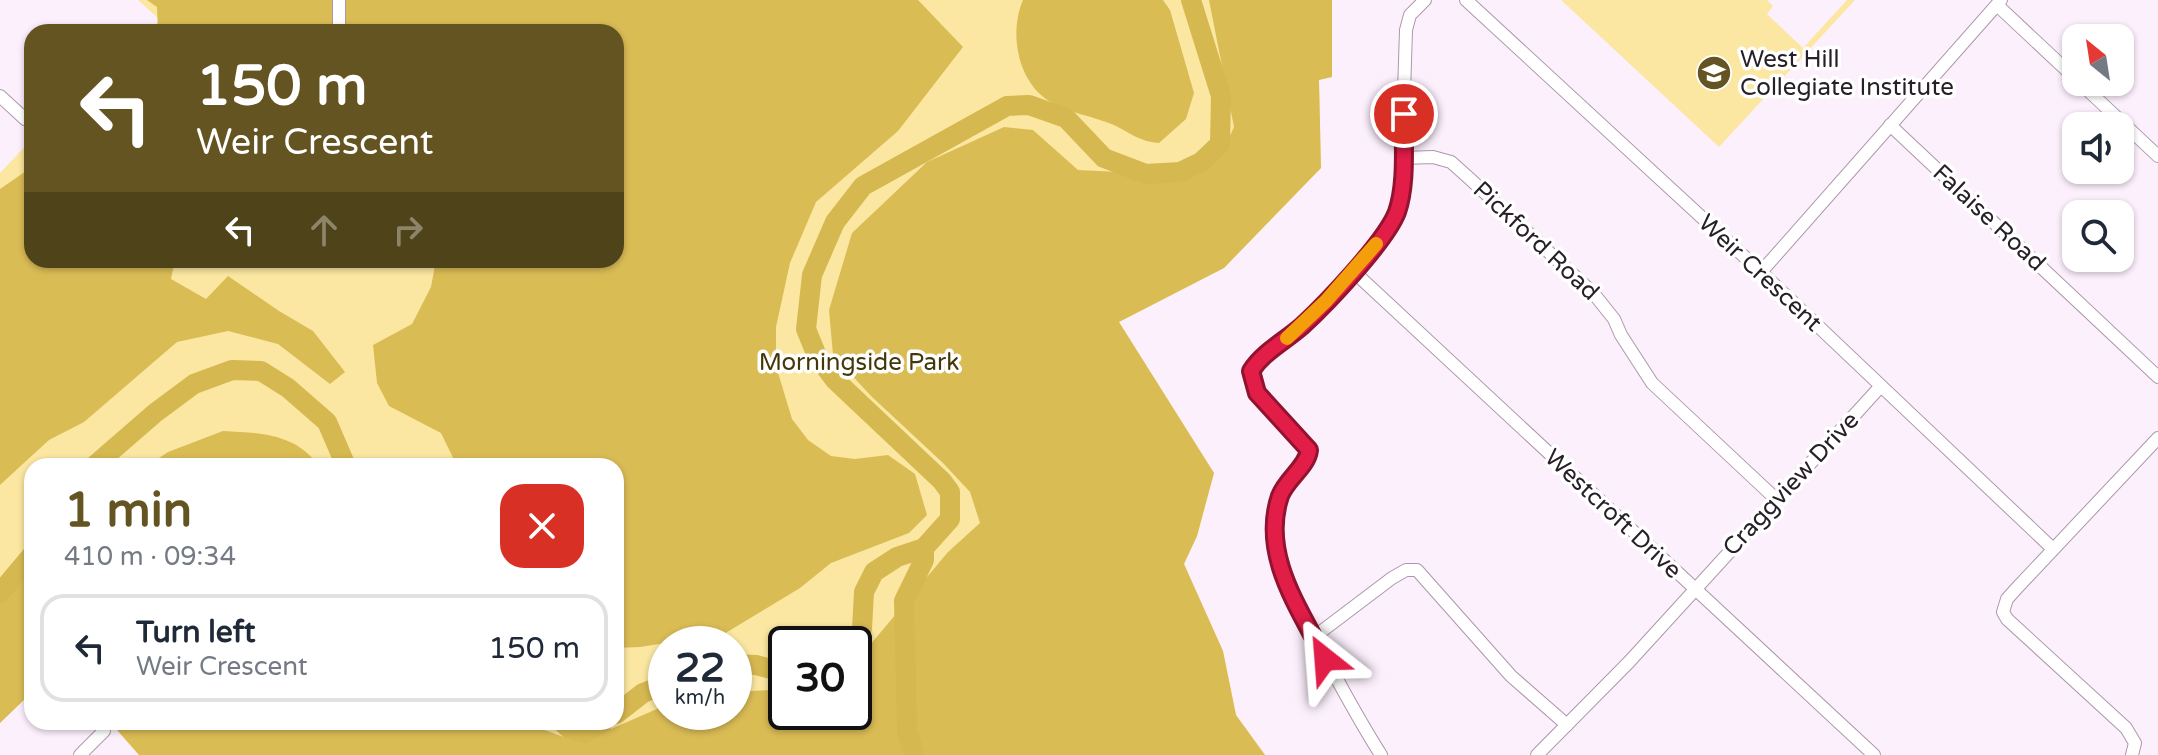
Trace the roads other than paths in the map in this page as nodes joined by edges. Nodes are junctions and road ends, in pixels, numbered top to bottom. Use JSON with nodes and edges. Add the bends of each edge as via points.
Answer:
{"nodes":[{"id":1,"x":339,"y":0,"type":"edge"},
{"id":2,"x":1425,"y":0,"type":"edge"},
{"id":3,"x":1466,"y":0,"type":"edge"},
{"id":4,"x":1999,"y":2,"type":"edge"},
{"id":5,"x":339,"y":24,"type":"edge"},
{"id":6,"x":2062,"y":64,"type":"edge"},
{"id":7,"x":0,"y":96,"type":"edge"},
{"id":8,"x":2095,"y":96,"type":"edge"},
{"id":9,"x":24,"y":118,"type":"edge"},
{"id":10,"x":1890,"y":125,"type":"junction"},
{"id":11,"x":2158,"y":156,"type":"edge"},
{"id":12,"x":1403,"y":158,"type":"junction"},
{"id":13,"x":1353,"y":271,"type":"junction"},
{"id":14,"x":1761,"y":272,"type":"junction"},
{"id":15,"x":2158,"y":377,"type":"edge"},
{"id":16,"x":1880,"y":387,"type":"junction"},
{"id":17,"x":2158,"y":438,"type":"edge"},
{"id":18,"x":1777,"y":500,"type":"junction"},
{"id":19,"x":2053,"y":549,"type":"junction"},
{"id":20,"x":1694,"y":589,"type":"junction"},
{"id":21,"x":1314,"y":637,"type":"junction"},
{"id":22,"x":1567,"y":725,"type":"junction"},
{"id":23,"x":104,"y":731,"type":"dead end"},
{"id":24,"x":80,"y":755,"type":"edge"},
{"id":25,"x":1381,"y":755,"type":"edge"},
{"id":26,"x":1537,"y":755,"type":"edge"},
{"id":27,"x":1874,"y":755,"type":"edge"},
{"id":28,"x":2132,"y":755,"type":"edge"}],
"edges":[{"from":1,"to":5,"type":"street"},
{"from":2,"to":12,"type":"street","via":[[1410,15],[1406,30]]},
{"from":3,"to":14,"type":"street","name":"Weir Crescent"},
{"from":4,"to":6,"type":"street"},
{"from":4,"to":10,"type":"street"},
{"from":7,"to":9,"type":"street"},
{"from":8,"to":11,"type":"street"},
{"from":10,"to":14,"type":"street"},
{"from":10,"to":15,"type":"street","name":"Falaise Road"},
{"from":12,"to":13,"type":"street","via":[[1396,215]]},
{"from":12,"to":18,"type":"street","name":"Pickford Road","via":[[1451,162],[1481,189],[1594,294],[1652,383]]},
{"from":13,"to":20,"type":"street","name":"Westcroft Drive"},
{"from":13,"to":21,"type":"street","via":[[1251,371],[1257,393],[1309,450],[1280,495],[1274,541],[1280,569]]},
{"from":14,"to":16,"type":"street","name":"Weir Crescent"},
{"from":16,"to":18,"type":"street","name":"Craggview Drive"},
{"from":16,"to":19,"type":"street","name":"Weir Crescent"},
{"from":17,"to":19,"type":"street"},
{"from":18,"to":20,"type":"street","name":"Craggview Drive"},
{"from":19,"to":28,"type":"street","via":[[2007,599],[2003,612],[2126,728],[2135,743]]},
{"from":20,"to":22,"type":"street","name":"Craggview Drive"},
{"from":20,"to":27,"type":"street","name":"Westcroft Drive"},
{"from":21,"to":22,"type":"street","via":[[1392,578],[1417,570],[1511,676]]},
{"from":21,"to":25,"type":"street"},
{"from":22,"to":26,"type":"street","name":"Craggview Drive"},
{"from":23,"to":24,"type":"street"}]}
